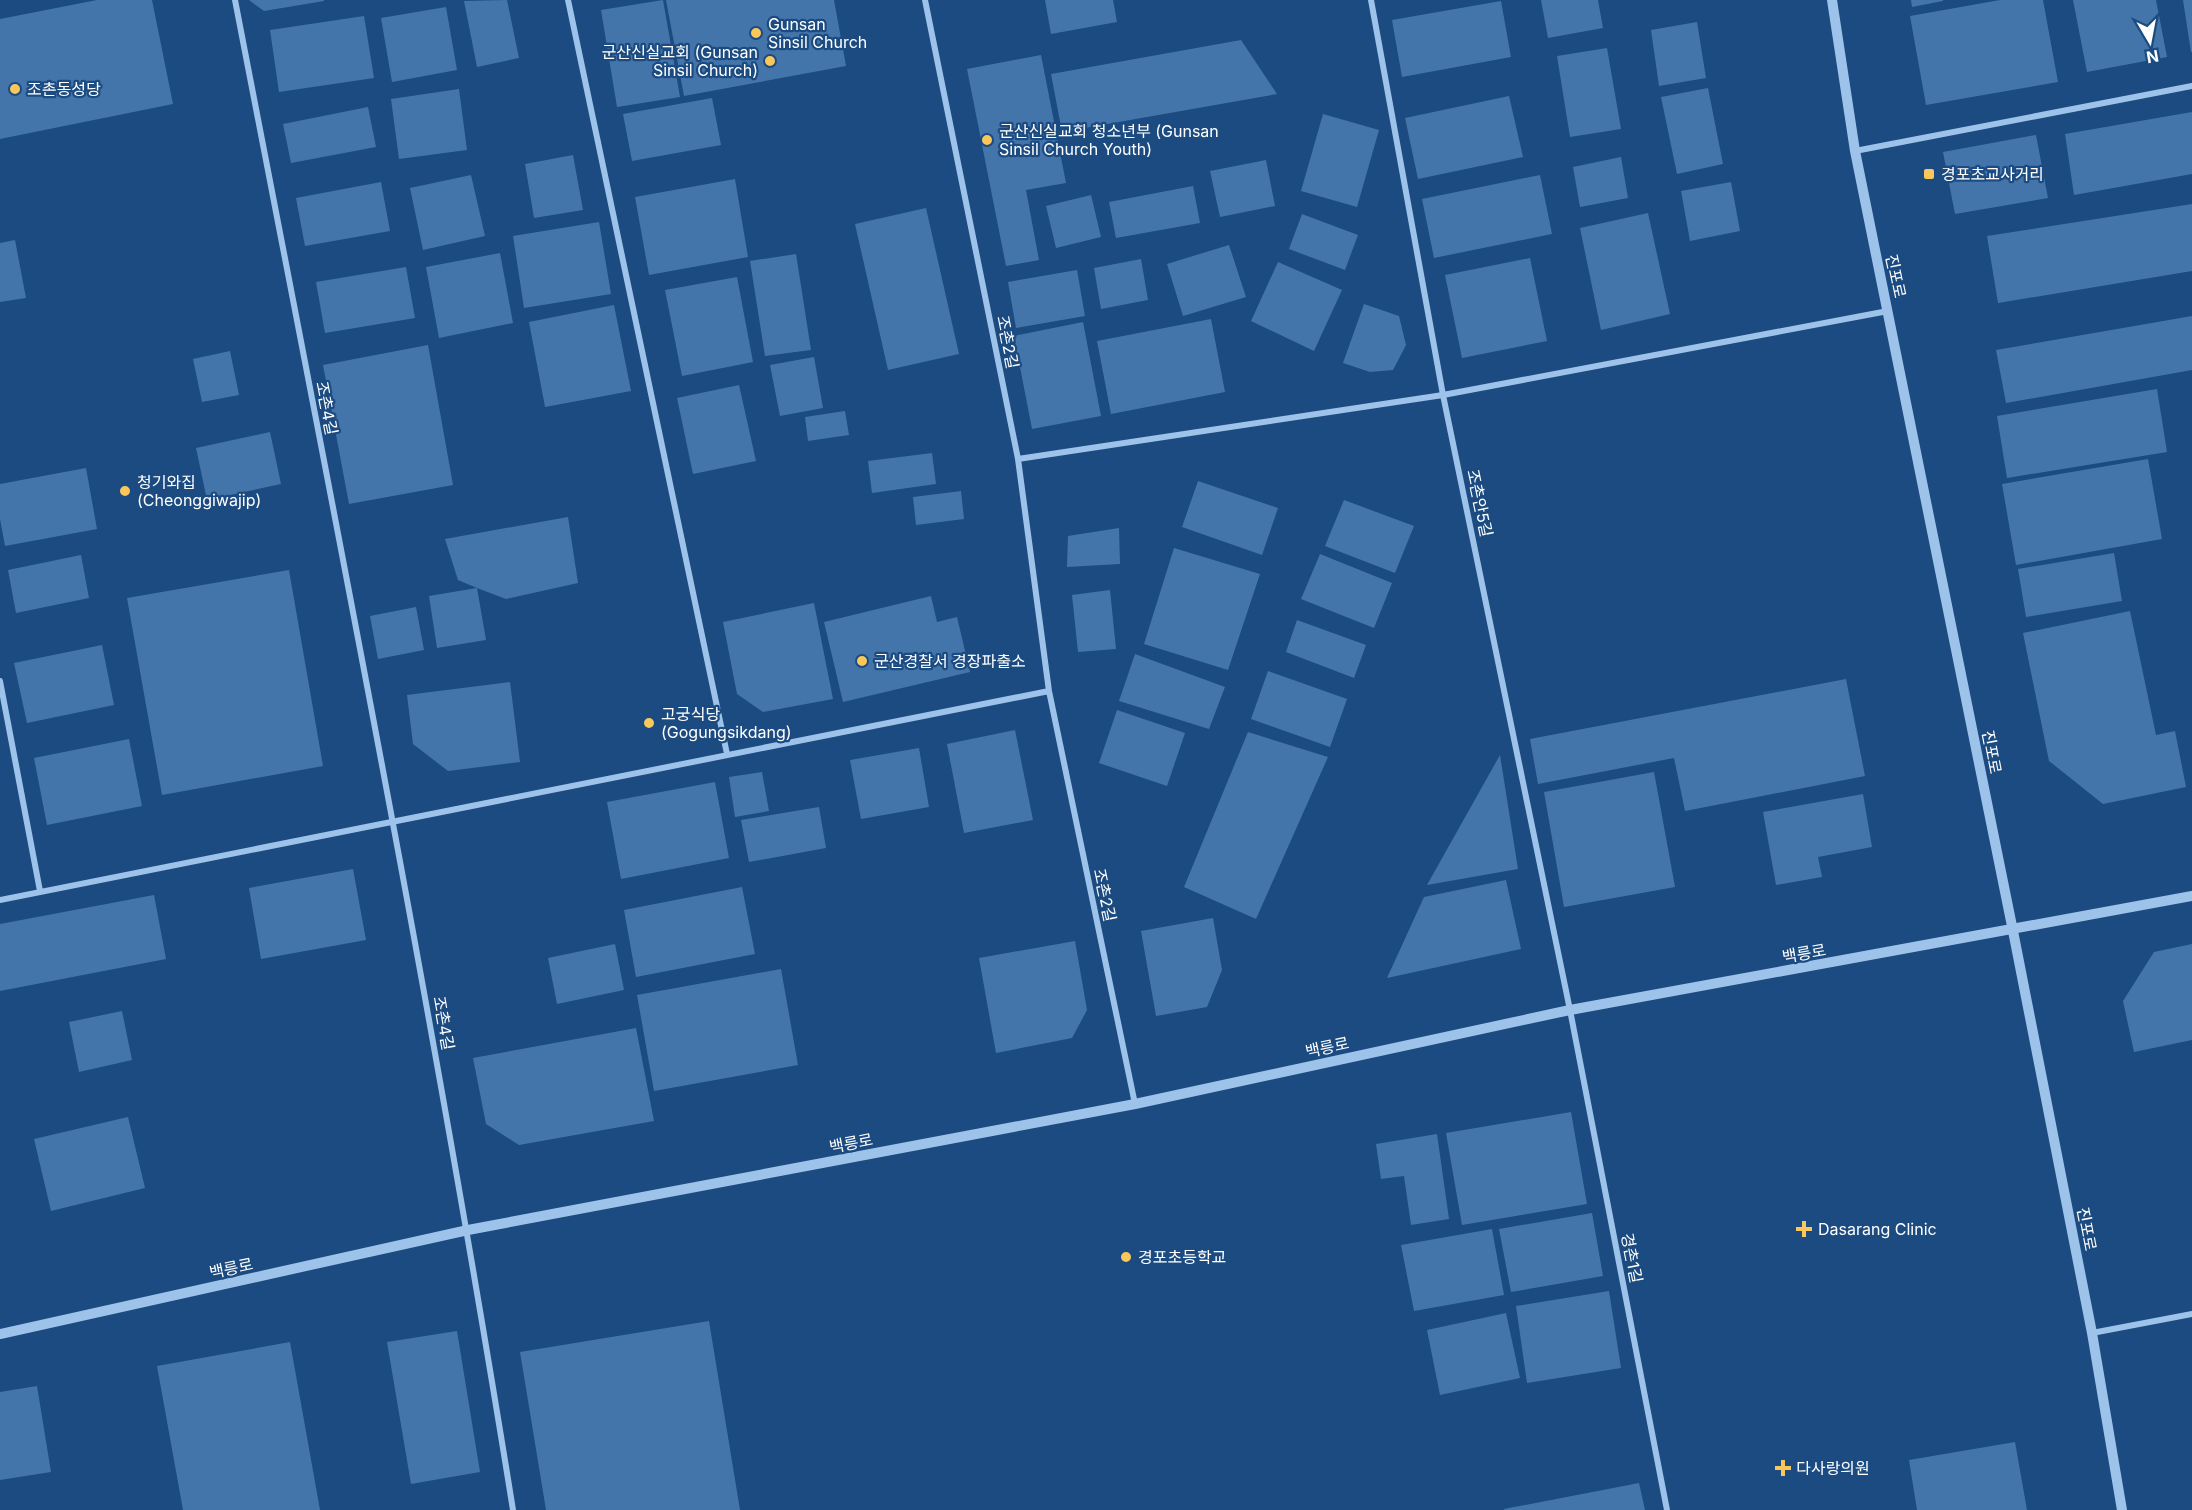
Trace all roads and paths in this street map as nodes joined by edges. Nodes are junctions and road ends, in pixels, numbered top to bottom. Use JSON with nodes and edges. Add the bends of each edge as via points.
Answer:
{"nodes":[{"id":1,"x":235,"y":0,"type":"edge"},
{"id":2,"x":568,"y":0,"type":"edge"},
{"id":3,"x":925,"y":0,"type":"edge"},
{"id":4,"x":1371,"y":0,"type":"edge"},
{"id":5,"x":1832,"y":0,"type":"edge"},
{"id":6,"x":2192,"y":86,"type":"edge"},
{"id":7,"x":1855,"y":151,"type":"junction"},
{"id":8,"x":1888,"y":311,"type":"junction"},
{"id":9,"x":1443,"y":395,"type":"junction"},
{"id":10,"x":1018,"y":459,"type":"junction"},
{"id":11,"x":0,"y":681,"type":"edge"},
{"id":12,"x":1048,"y":691,"type":"junction"},
{"id":13,"x":727,"y":754,"type":"junction"},
{"id":14,"x":393,"y":821,"type":"junction"},
{"id":15,"x":40,"y":891,"type":"junction"},
{"id":16,"x":2192,"y":896,"type":"edge"},
{"id":17,"x":0,"y":900,"type":"edge"},
{"id":18,"x":2013,"y":931,"type":"junction"},
{"id":19,"x":1570,"y":1010,"type":"junction"},
{"id":20,"x":1135,"y":1104,"type":"junction"},
{"id":21,"x":468,"y":1230,"type":"junction"},
{"id":22,"x":2192,"y":1314,"type":"edge"},
{"id":23,"x":2092,"y":1333,"type":"junction"},
{"id":24,"x":0,"y":1334,"type":"edge"},
{"id":25,"x":513,"y":1510,"type":"edge"},
{"id":26,"x":1667,"y":1510,"type":"edge"},
{"id":27,"x":2122,"y":1510,"type":"edge"}],
"edges":[{"from":1,"to":14,"type":"street","name":"조촌4길"},
{"from":2,"to":13,"type":"street"},
{"from":3,"to":10,"type":"street","name":"조촌2길"},
{"from":4,"to":9,"type":"street","name":"조촌안5길"},
{"from":5,"to":7,"type":"street","name":"진포로"},
{"from":6,"to":7,"type":"street"},
{"from":7,"to":8,"type":"street","name":"진포로"},
{"from":8,"to":9,"type":"street"},
{"from":8,"to":18,"type":"street","name":"진포로"},
{"from":9,"to":10,"type":"street"},
{"from":9,"to":19,"type":"street","name":"조촌안5길"},
{"from":10,"to":12,"type":"street","name":"조촌2길"},
{"from":11,"to":15,"type":"street"},
{"from":12,"to":13,"type":"street"},
{"from":12,"to":20,"type":"street","name":"조촌2길"},
{"from":13,"to":14,"type":"street"},
{"from":14,"to":15,"type":"street"},
{"from":14,"to":21,"type":"street","name":"조촌4길"},
{"from":15,"to":17,"type":"street"},
{"from":16,"to":18,"type":"street","name":"백릉로"},
{"from":18,"to":19,"type":"street","name":"백릉로"},
{"from":18,"to":23,"type":"street","name":"진포로"},
{"from":19,"to":20,"type":"street","name":"백릉로"},
{"from":19,"to":26,"type":"street","name":"경촌1길"},
{"from":20,"to":21,"type":"street","name":"백릉로"},
{"from":21,"to":24,"type":"street","name":"백릉로"},
{"from":21,"to":25,"type":"street"},
{"from":22,"to":23,"type":"street"},
{"from":23,"to":27,"type":"street","name":"진포로"}]}
